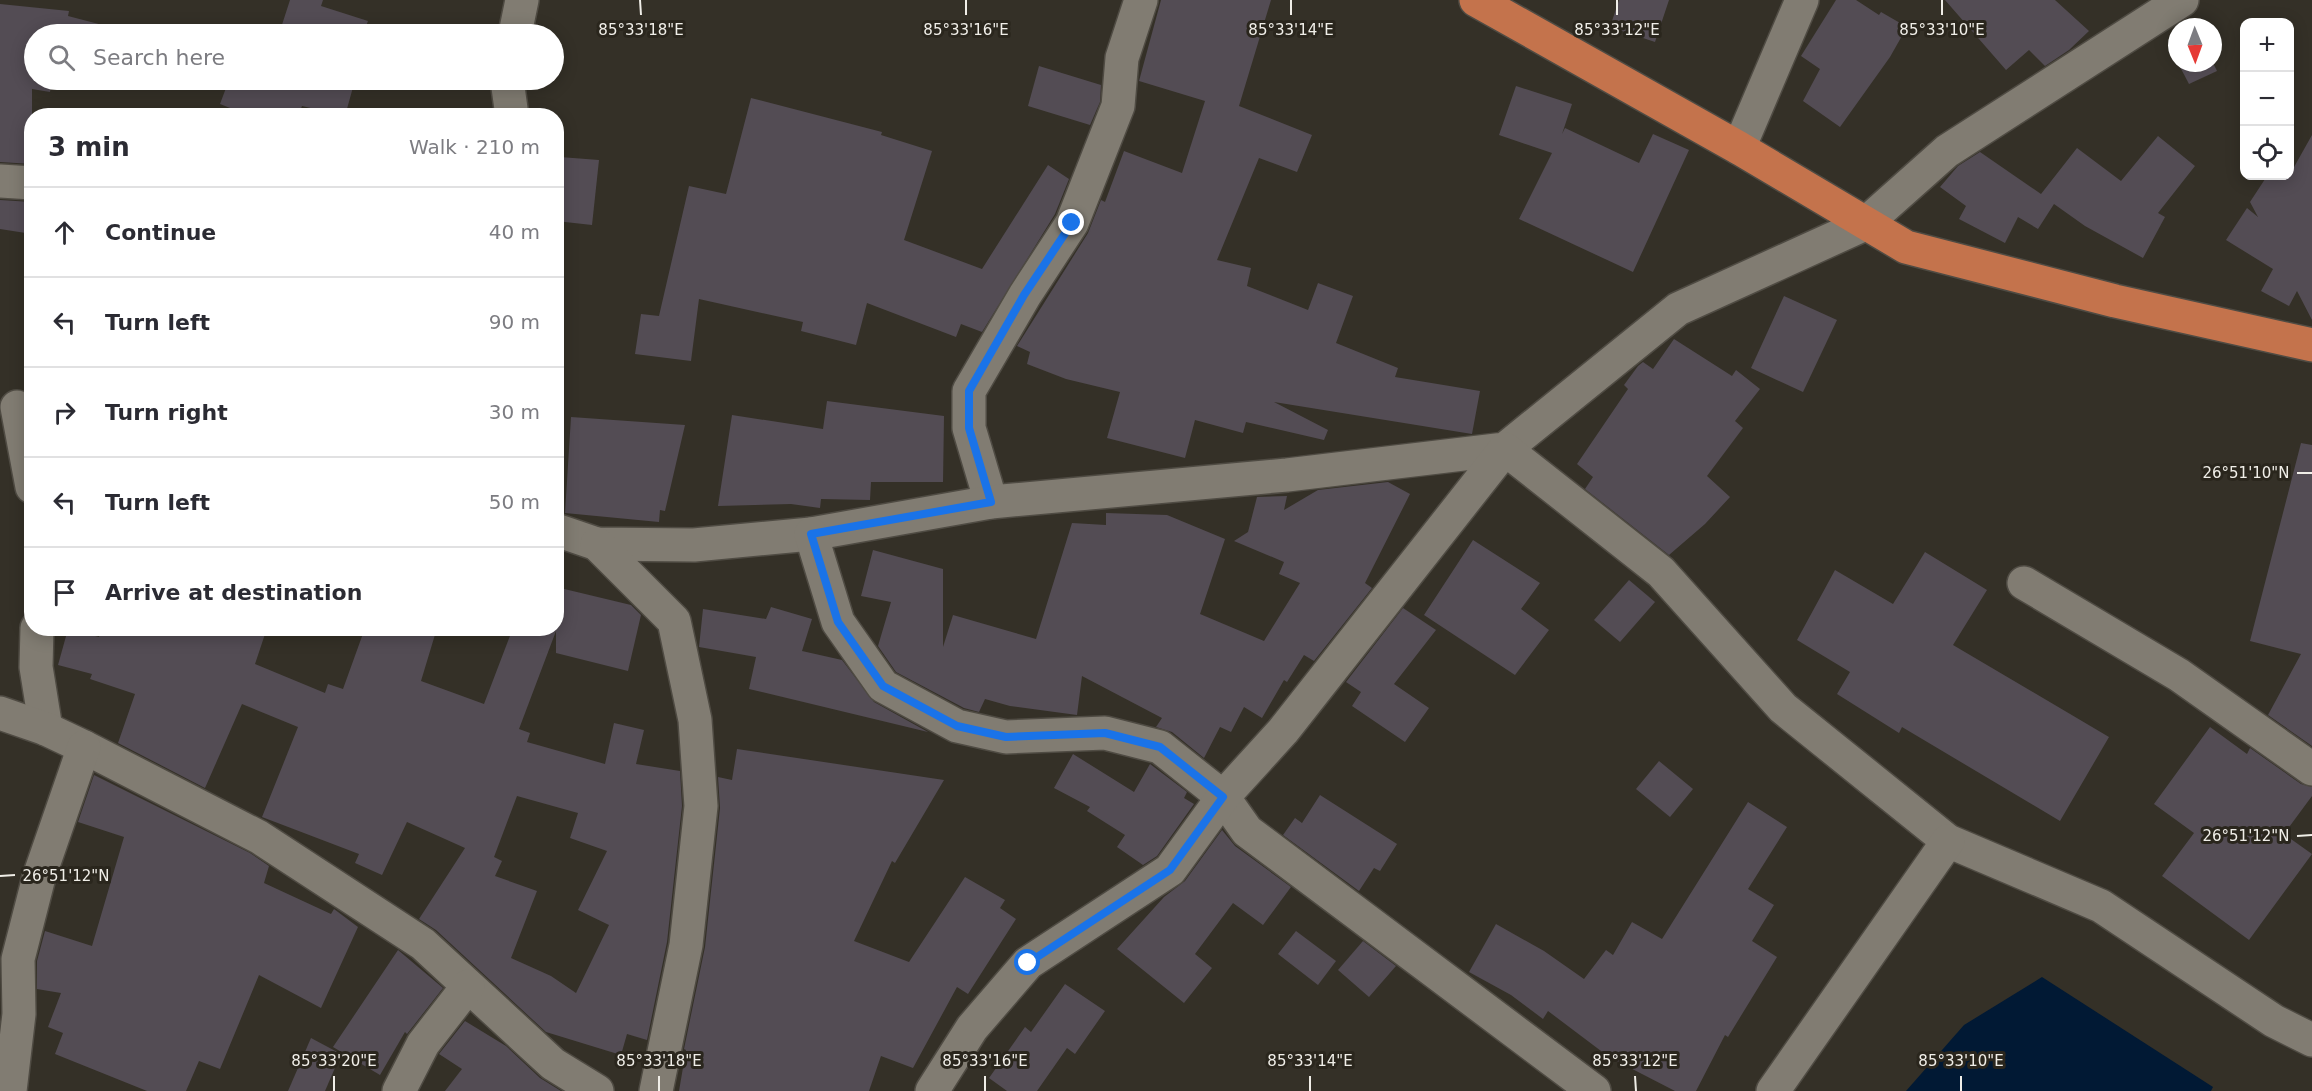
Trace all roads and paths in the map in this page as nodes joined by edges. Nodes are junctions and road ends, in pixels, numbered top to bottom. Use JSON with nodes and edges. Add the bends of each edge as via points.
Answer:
{"nodes":[{"id":1,"x":522,"y":0,"type":"edge"},
{"id":2,"x":1142,"y":0,"type":"edge"},
{"id":3,"x":1476,"y":0,"type":"edge"},
{"id":4,"x":1802,"y":0,"type":"edge"},
{"id":5,"x":2182,"y":0,"type":"edge"},
{"id":6,"x":517,"y":24,"type":"edge"},
{"id":7,"x":508,"y":90,"type":"edge"},
{"id":8,"x":511,"y":108,"type":"edge"},
{"id":9,"x":1740,"y":148,"type":"junction"},
{"id":10,"x":0,"y":181,"type":"edge"},
{"id":11,"x":24,"y":182,"type":"edge"},
{"id":12,"x":1865,"y":225,"type":"junction"},
{"id":13,"x":2312,"y":345,"type":"edge"},
{"id":14,"x":16,"y":404,"type":"edge"},
{"id":15,"x":24,"y":446,"type":"edge"},
{"id":16,"x":1505,"y":449,"type":"junction"},
{"id":17,"x":991,"y":502,"type":"junction"},
{"id":18,"x":564,"y":533,"type":"edge"},
{"id":19,"x":811,"y":534,"type":"junction"},
{"id":20,"x":597,"y":544,"type":"junction"},
{"id":21,"x":2024,"y":584,"type":"dead end"},
{"id":22,"x":37,"y":636,"type":"edge"},
{"id":23,"x":0,"y":713,"type":"edge"},
{"id":24,"x":46,"y":729,"type":"junction"},
{"id":25,"x":84,"y":747,"type":"junction"},
{"id":26,"x":2312,"y":769,"type":"edge"},
{"id":27,"x":1223,"y":797,"type":"junction"},
{"id":28,"x":1948,"y":841,"type":"junction"},
{"id":29,"x":468,"y":986,"type":"junction"},
{"id":30,"x":2312,"y":1040,"type":"edge"},
{"id":31,"x":10,"y":1091,"type":"edge"},
{"id":32,"x":399,"y":1091,"type":"edge"},
{"id":33,"x":597,"y":1091,"type":"edge"},
{"id":34,"x":656,"y":1091,"type":"edge"},
{"id":35,"x":932,"y":1091,"type":"edge"},
{"id":36,"x":1594,"y":1091,"type":"edge"},
{"id":37,"x":1773,"y":1091,"type":"edge"}],
"edges":[{"from":1,"to":6,"type":"street"},
{"from":2,"to":17,"type":"street","via":[[1122,58],[1118,106],[1072,223],[1024,295],[969,391],[969,428]]},
{"from":3,"to":9,"type":"main road"},
{"from":4,"to":9,"type":"street"},
{"from":5,"to":12,"type":"street","via":[[1947,151]]},
{"from":7,"to":8,"type":"street"},
{"from":9,"to":12,"type":"main road"},
{"from":10,"to":11,"type":"street"},
{"from":12,"to":13,"type":"main road","via":[[1906,247],[2115,301]]},
{"from":12,"to":16,"type":"street","via":[[1678,309]]},
{"from":14,"to":15,"type":"street"},
{"from":16,"to":17,"type":"street","via":[[1287,475]]},
{"from":16,"to":27,"type":"street","via":[[1283,731]]},
{"from":16,"to":28,"type":"street","via":[[1661,572],[1783,708]]},
{"from":17,"to":19,"type":"street"},
{"from":18,"to":20,"type":"street"},
{"from":19,"to":20,"type":"street","via":[[694,545]]},
{"from":19,"to":27,"type":"street","via":[[838,622],[883,686],[957,726],[1006,737],[1105,733],[1160,747]]},
{"from":20,"to":34,"type":"street","via":[[674,621],[695,720],[701,806],[686,945]]},
{"from":21,"to":26,"type":"street","via":[[2179,675]]},
{"from":22,"to":24,"type":"street","via":[[36,667]]},
{"from":23,"to":24,"type":"street"},
{"from":24,"to":25,"type":"street"},
{"from":25,"to":29,"type":"street","via":[[259,837],[423,944]]},
{"from":25,"to":31,"type":"street","via":[[39,877],[18,959],[18,1014]]},
{"from":27,"to":35,"type":"street","via":[[1170,870],[1028,963],[972,1028]]},
{"from":27,"to":36,"type":"street","via":[[1247,831]]},
{"from":28,"to":30,"type":"street","via":[[2101,906],[2274,1021]]},
{"from":28,"to":37,"type":"street"},
{"from":29,"to":32,"type":"street","via":[[423,1044]]},
{"from":29,"to":33,"type":"street","via":[[553,1064]]}]}
